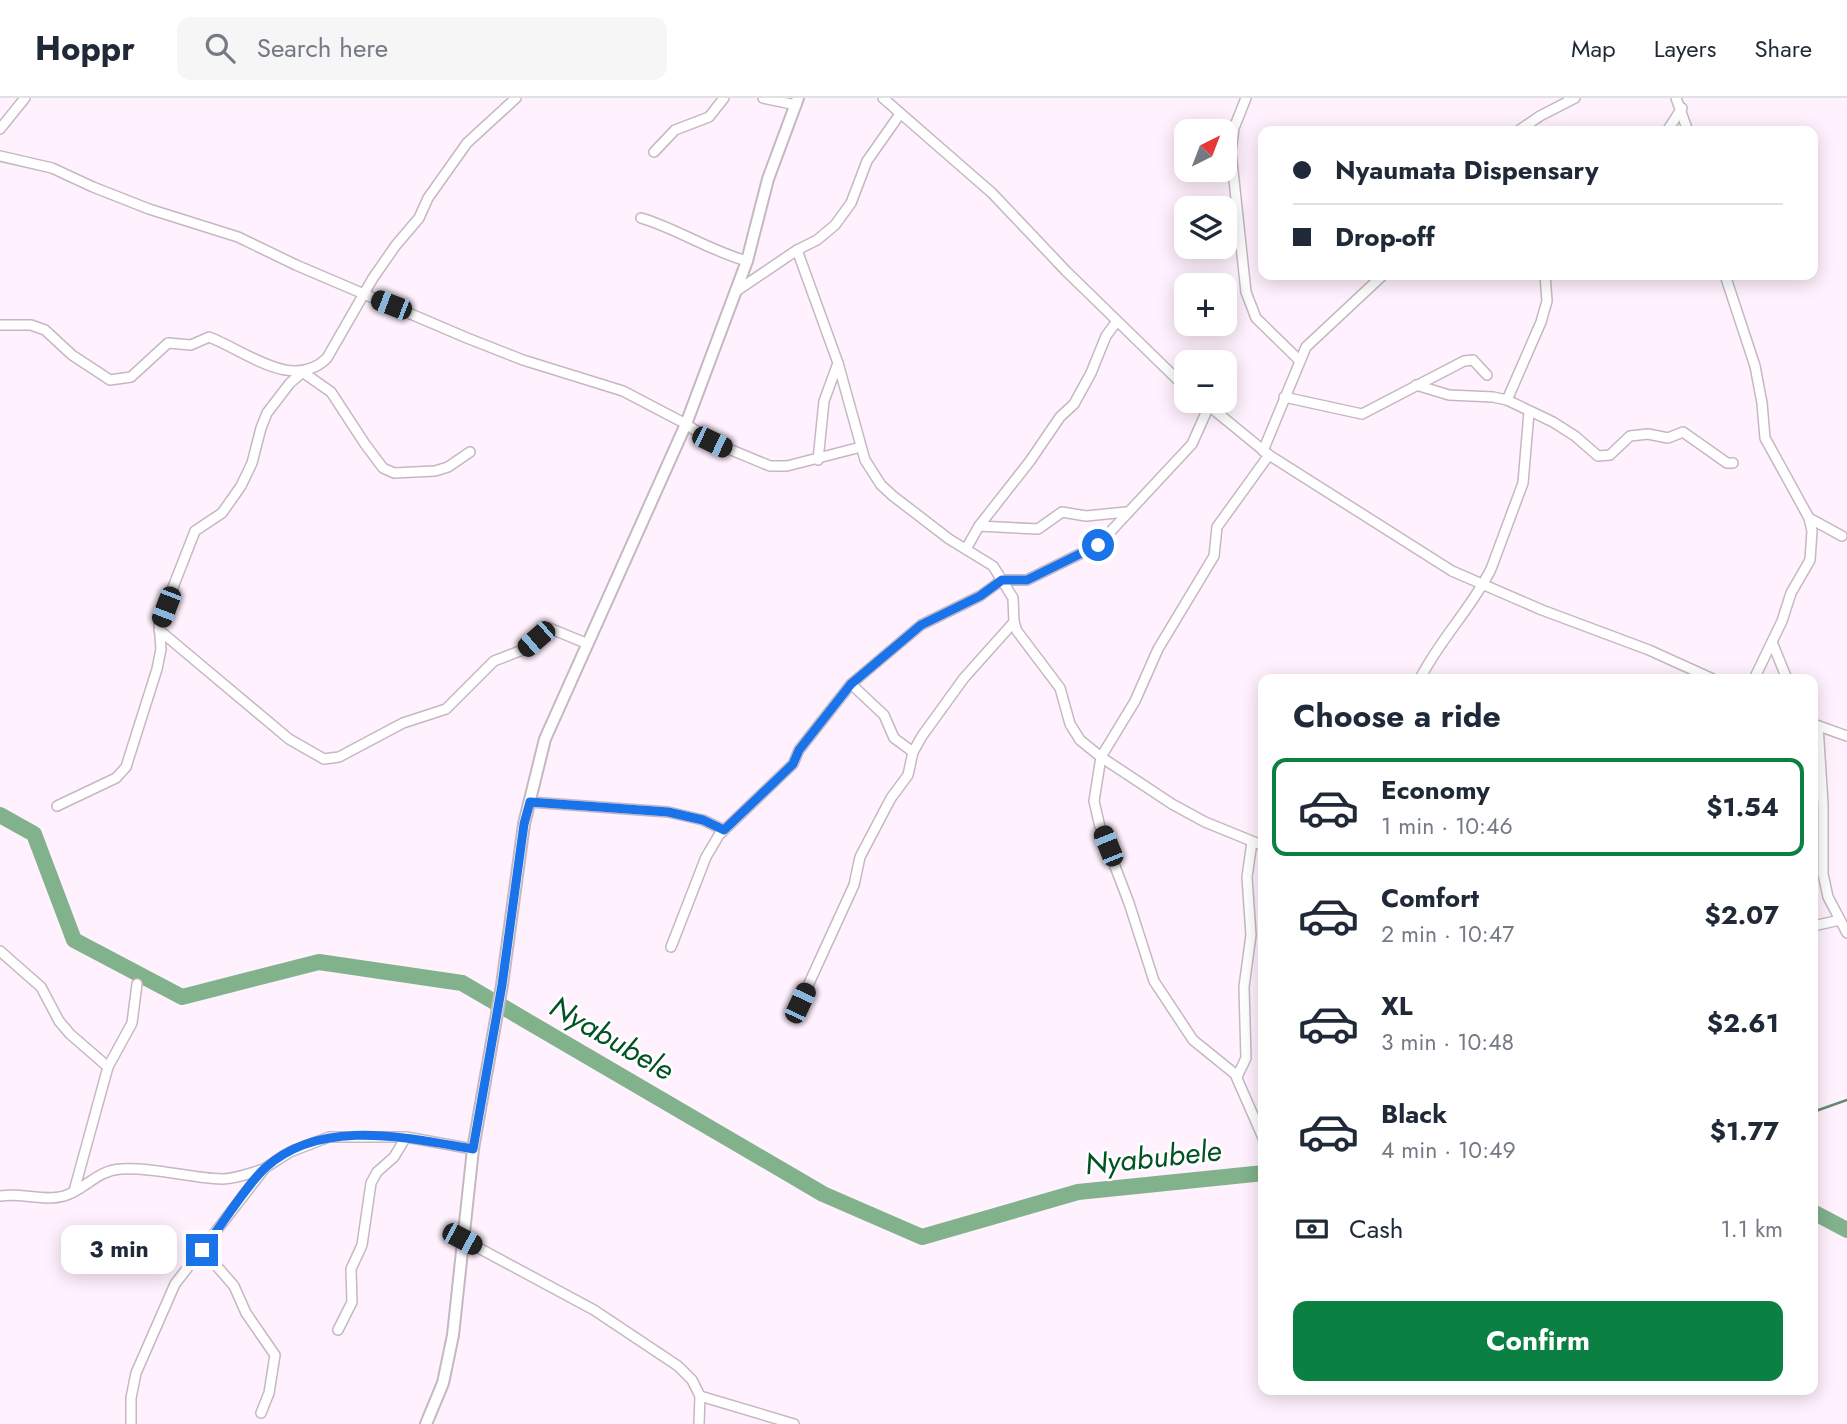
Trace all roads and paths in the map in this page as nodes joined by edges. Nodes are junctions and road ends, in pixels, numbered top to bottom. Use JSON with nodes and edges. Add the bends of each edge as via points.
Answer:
{"nodes":[{"id":1,"x":25,"y":98,"type":"edge"},
{"id":2,"x":516,"y":98,"type":"edge"},
{"id":3,"x":724,"y":98,"type":"edge"},
{"id":4,"x":763,"y":98,"type":"edge"},
{"id":5,"x":883,"y":98,"type":"edge"},
{"id":6,"x":1246,"y":98,"type":"edge"},
{"id":7,"x":1575,"y":98,"type":"edge"},
{"id":8,"x":1676,"y":98,"type":"edge"},
{"id":9,"x":797,"y":102,"type":"edge"},
{"id":10,"x":1682,"y":108,"type":"junction"},
{"id":11,"x":900,"y":114,"type":"junction"},
{"id":12,"x":1525,"y":126,"type":"edge"},
{"id":13,"x":1670,"y":126,"type":"edge"},
{"id":14,"x":1687,"y":126,"type":"edge"},
{"id":15,"x":0,"y":130,"type":"edge"},
{"id":16,"x":654,"y":152,"type":"dead end"},
{"id":17,"x":0,"y":156,"type":"edge"},
{"id":18,"x":641,"y":218,"type":"dead end"},
{"id":19,"x":797,"y":250,"type":"junction"},
{"id":20,"x":747,"y":261,"type":"junction"},
{"id":21,"x":1378,"y":280,"type":"edge"},
{"id":22,"x":1545,"y":280,"type":"edge"},
{"id":23,"x":1727,"y":280,"type":"edge"},
{"id":24,"x":735,"y":292,"type":"junction"},
{"id":25,"x":364,"y":295,"type":"junction"},
{"id":26,"x":1116,"y":321,"type":"junction"},
{"id":27,"x":0,"y":325,"type":"edge"},
{"id":28,"x":1299,"y":360,"type":"junction"},
{"id":29,"x":838,"y":363,"type":"junction"},
{"id":30,"x":302,"y":371,"type":"junction"},
{"id":31,"x":1488,"y":375,"type":"dead end"},
{"id":32,"x":1174,"y":377,"type":"edge"},
{"id":33,"x":1416,"y":385,"type":"junction"},
{"id":34,"x":1284,"y":397,"type":"junction"},
{"id":35,"x":1507,"y":400,"type":"junction"},
{"id":36,"x":1530,"y":412,"type":"junction"},
{"id":37,"x":1203,"y":413,"type":"edge"},
{"id":38,"x":1218,"y":413,"type":"edge"},
{"id":39,"x":686,"y":425,"type":"junction"},
{"id":40,"x":862,"y":447,"type":"junction"},
{"id":41,"x":470,"y":452,"type":"dead end"},
{"id":42,"x":1266,"y":453,"type":"junction"},
{"id":43,"x":818,"y":460,"type":"junction"},
{"id":44,"x":1733,"y":463,"type":"dead end"},
{"id":45,"x":1126,"y":512,"type":"junction"},
{"id":46,"x":1809,"y":518,"type":"junction"},
{"id":47,"x":979,"y":526,"type":"junction"},
{"id":48,"x":1842,"y":536,"type":"dead end"},
{"id":49,"x":966,"y":549,"type":"junction"},
{"id":50,"x":1002,"y":580,"type":"junction"},
{"id":51,"x":1484,"y":583,"type":"junction"},
{"id":52,"x":1014,"y":622,"type":"junction"},
{"id":53,"x":159,"y":630,"type":"junction"},
{"id":54,"x":1772,"y":642,"type":"junction"},
{"id":55,"x":588,"y":644,"type":"junction"},
{"id":56,"x":1423,"y":674,"type":"edge"},
{"id":57,"x":1702,"y":674,"type":"edge"},
{"id":58,"x":1756,"y":674,"type":"edge"},
{"id":59,"x":1785,"y":674,"type":"edge"},
{"id":60,"x":851,"y":684,"type":"junction"},
{"id":61,"x":1818,"y":726,"type":"edge"},
{"id":62,"x":1847,"y":736,"type":"edge"},
{"id":63,"x":913,"y":752,"type":"junction"},
{"id":64,"x":1818,"y":755,"type":"edge"},
{"id":65,"x":1101,"y":757,"type":"junction"},
{"id":66,"x":530,"y":802,"type":"junction"},
{"id":67,"x":57,"y":806,"type":"dead end"},
{"id":68,"x":724,"y":830,"type":"junction"},
{"id":69,"x":1252,"y":842,"type":"junction"},
{"id":70,"x":1258,"y":844,"type":"edge"},
{"id":71,"x":1840,"y":920,"type":"junction"},
{"id":72,"x":1818,"y":925,"type":"edge"},
{"id":73,"x":1847,"y":933,"type":"edge"},
{"id":74,"x":1258,"y":943,"type":"edge"},
{"id":75,"x":1251,"y":945,"type":"junction"},
{"id":76,"x":671,"y":947,"type":"dead end"},
{"id":77,"x":0,"y":951,"type":"edge"},
{"id":78,"x":137,"y":984,"type":"dead end"},
{"id":79,"x":800,"y":1003,"type":"dead end"},
{"id":80,"x":108,"y":1067,"type":"junction"},
{"id":81,"x":1237,"y":1077,"type":"junction"},
{"id":82,"x":1258,"y":1126,"type":"edge"},
{"id":83,"x":406,"y":1137,"type":"junction"},
{"id":84,"x":473,"y":1149,"type":"junction"},
{"id":85,"x":265,"y":1168,"type":"junction"},
{"id":86,"x":73,"y":1192,"type":"junction"},
{"id":87,"x":0,"y":1196,"type":"edge"},
{"id":88,"x":462,"y":1239,"type":"junction"},
{"id":89,"x":202,"y":1250,"type":"junction"},
{"id":90,"x":338,"y":1330,"type":"dead end"},
{"id":91,"x":700,"y":1396,"type":"junction"},
{"id":92,"x":261,"y":1413,"type":"dead end"},
{"id":93,"x":131,"y":1424,"type":"edge"},
{"id":94,"x":426,"y":1424,"type":"edge"},
{"id":95,"x":699,"y":1424,"type":"edge"},
{"id":96,"x":794,"y":1424,"type":"edge"}],
"edges":[{"from":1,"to":15,"type":"street"},
{"from":2,"to":25,"type":"street","via":[[467,143]]},
{"from":3,"to":16,"type":"street","via":[[709,117],[675,130]]},
{"from":4,"to":9,"type":"street"},
{"from":5,"to":11,"type":"street"},
{"from":6,"to":28,"type":"street","via":[[1234,128],[1231,152],[1246,292],[1256,318]]},
{"from":7,"to":12,"type":"street"},
{"from":8,"to":10,"type":"street"},
{"from":9,"to":20,"type":"street","via":[[768,179]]},
{"from":10,"to":13,"type":"street"},
{"from":10,"to":14,"type":"street"},
{"from":11,"to":19,"type":"street","via":[[867,161],[846,212],[817,240]]},
{"from":11,"to":26,"type":"street","via":[[992,193]]},
{"from":17,"to":25,"type":"street","via":[[52,167],[127,200],[237,237]]},
{"from":18,"to":20,"type":"street"},
{"from":19,"to":24,"type":"street"},
{"from":19,"to":29,"type":"street"},
{"from":20,"to":24,"type":"street"},
{"from":21,"to":28,"type":"street","via":[[1311,342]]},
{"from":22,"to":35,"type":"street","via":[[1547,301],[1541,323]]},
{"from":23,"to":46,"type":"street","via":[[1755,366],[1765,438]]},
{"from":24,"to":39,"type":"street"},
{"from":25,"to":30,"type":"street","via":[[327,358]]},
{"from":25,"to":39,"type":"street","via":[[523,360],[623,391]]},
{"from":26,"to":32,"type":"street"},
{"from":26,"to":47,"type":"street","via":[[1073,404]]},
{"from":27,"to":30,"type":"street","via":[[45,330],[110,380],[131,377],[168,343],[187,345],[209,337],[278,369]]},
{"from":28,"to":34,"type":"street"},
{"from":29,"to":40,"type":"street"},
{"from":29,"to":43,"type":"street","via":[[824,401]]},
{"from":30,"to":41,"type":"street","via":[[331,392],[379,464],[394,473],[435,471]]},
{"from":30,"to":53,"type":"street","via":[[267,413],[250,468],[236,494],[222,513],[195,531]]},
{"from":31,"to":33,"type":"street","via":[[1473,360],[1464,361]]},
{"from":33,"to":34,"type":"street","via":[[1362,414]]},
{"from":33,"to":35,"type":"street","via":[[1449,396]]},
{"from":34,"to":42,"type":"street"},
{"from":35,"to":36,"type":"street"},
{"from":36,"to":44,"type":"street","via":[[1575,436],[1598,456],[1610,455],[1630,436],[1668,438],[1684,432]]},
{"from":36,"to":51,"type":"street","via":[[1523,483]]},
{"from":37,"to":45,"type":"street","via":[[1192,444]]},
{"from":38,"to":42,"type":"street"},
{"from":39,"to":43,"type":"street","via":[[712,442],[769,466]]},
{"from":39,"to":55,"type":"street"},
{"from":40,"to":43,"type":"street"},
{"from":40,"to":49,"type":"street","via":[[881,485]]},
{"from":42,"to":51,"type":"street","via":[[1420,553]]},
{"from":42,"to":65,"type":"street","via":[[1220,521],[1214,556]]},
{"from":45,"to":47,"type":"street","via":[[1086,516],[1062,512],[1038,529]]},
{"from":45,"to":50,"type":"street","via":[[1087,552],[1027,580]]},
{"from":46,"to":48,"type":"street"},
{"from":46,"to":54,"type":"street","via":[[1810,560]]},
{"from":47,"to":49,"type":"street"},
{"from":49,"to":50,"type":"street","via":[[993,566]]},
{"from":50,"to":52,"type":"street","via":[[1013,598]]},
{"from":50,"to":60,"type":"street","via":[[921,625]]},
{"from":51,"to":56,"type":"street"},
{"from":51,"to":57,"type":"street"},
{"from":52,"to":63,"type":"street","via":[[948,699]]},
{"from":52,"to":65,"type":"street","via":[[1060,688],[1070,724],[1080,740]]},
{"from":53,"to":55,"type":"street","via":[[289,739],[324,759],[339,757],[403,723],[446,709],[494,661],[525,649],[549,628]]},
{"from":53,"to":67,"type":"street","via":[[157,669],[126,767],[116,778]]},
{"from":54,"to":58,"type":"street"},
{"from":54,"to":59,"type":"street"},
{"from":55,"to":66,"type":"street","via":[[545,739]]},
{"from":60,"to":63,"type":"street","via":[[884,715],[894,738]]},
{"from":60,"to":68,"type":"street","via":[[793,764]]},
{"from":61,"to":62,"type":"street"},
{"from":63,"to":79,"type":"street","via":[[908,775],[860,857],[854,885]]},
{"from":64,"to":71,"type":"street","via":[[1823,874]]},
{"from":65,"to":69,"type":"street","via":[[1172,804]]},
{"from":65,"to":81,"type":"street","via":[[1095,810],[1154,981],[1193,1040]]},
{"from":66,"to":68,"type":"street","via":[[668,812]]},
{"from":66,"to":84,"type":"street"},
{"from":68,"to":76,"type":"street","via":[[706,858]]},
{"from":69,"to":70,"type":"street"},
{"from":69,"to":75,"type":"street","via":[[1247,877]]},
{"from":71,"to":72,"type":"street"},
{"from":71,"to":73,"type":"street"},
{"from":74,"to":75,"type":"street"},
{"from":75,"to":81,"type":"street","via":[[1244,987],[1246,1058]]},
{"from":77,"to":80,"type":"street","via":[[41,987],[70,1034]]},
{"from":78,"to":80,"type":"street","via":[[132,1023]]},
{"from":80,"to":86,"type":"street"},
{"from":81,"to":82,"type":"street"},
{"from":83,"to":84,"type":"street"},
{"from":83,"to":85,"type":"street","via":[[329,1136]]},
{"from":83,"to":90,"type":"street","via":[[372,1183],[362,1245],[351,1269],[352,1302]]},
{"from":84,"to":88,"type":"street"},
{"from":85,"to":86,"type":"street","via":[[224,1179],[117,1169],[94,1177]]},
{"from":85,"to":89,"type":"street"},
{"from":86,"to":87,"type":"street","via":[[60,1197]]},
{"from":88,"to":91,"type":"street","via":[[642,1340],[678,1366]]},
{"from":88,"to":94,"type":"street","via":[[453,1335],[443,1383]]},
{"from":89,"to":92,"type":"street","via":[[234,1286],[275,1355]]},
{"from":89,"to":93,"type":"street","via":[[175,1284],[136,1373]]},
{"from":91,"to":95,"type":"street"},
{"from":91,"to":96,"type":"street"}]}
